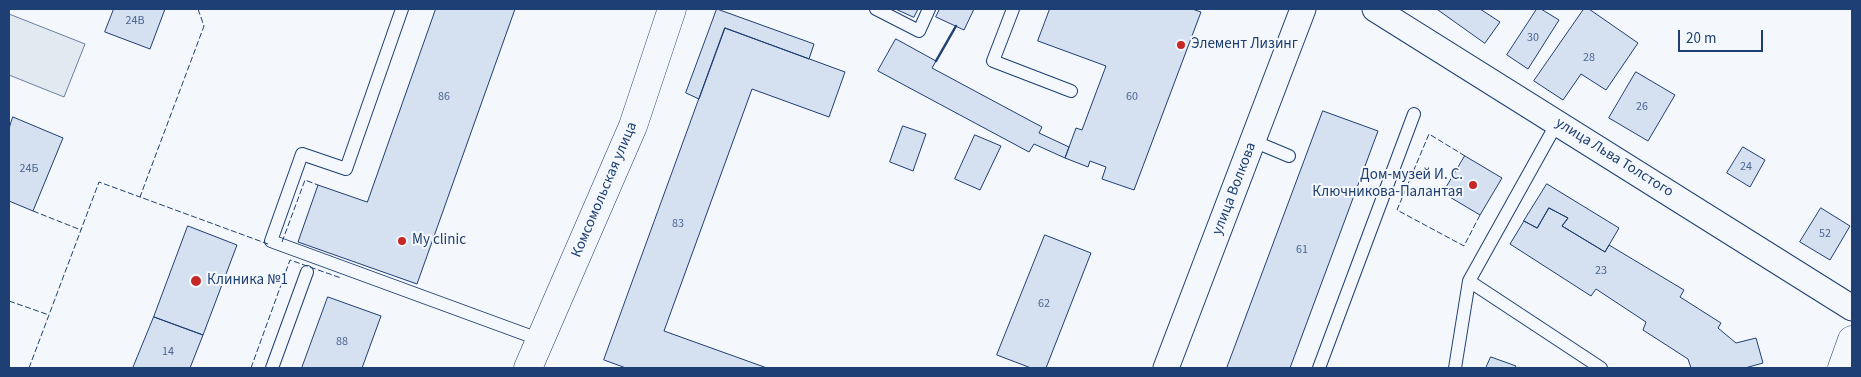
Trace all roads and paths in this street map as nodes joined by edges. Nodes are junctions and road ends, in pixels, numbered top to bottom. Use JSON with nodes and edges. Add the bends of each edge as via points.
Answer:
{"nodes":[{"id":1,"x":402,"y":9,"type":"edge"},
{"id":2,"x":672,"y":9,"type":"edge"},
{"id":3,"x":876,"y":9,"type":"edge"},
{"id":4,"x":929,"y":9,"type":"edge"},
{"id":5,"x":1013,"y":9,"type":"edge"},
{"id":6,"x":1303,"y":9,"type":"edge"},
{"id":7,"x":1375,"y":9,"type":"edge"},
{"id":8,"x":1070,"y":91,"type":"dead end"},
{"id":9,"x":1414,"y":114,"type":"dead end"},
{"id":10,"x":1557,"y":123,"type":"junction"},
{"id":11,"x":1252,"y":141,"type":"junction"},
{"id":12,"x":1289,"y":156,"type":"dead end"},
{"id":13,"x":307,"y":272,"type":"dead end"},
{"id":14,"x":1469,"y":281,"type":"junction"},
{"id":15,"x":1852,"y":308,"type":"edge"},
{"id":16,"x":541,"y":340,"type":"junction"},
{"id":17,"x":1852,"y":340,"type":"edge"},
{"id":18,"x":272,"y":368,"type":"edge"},
{"id":19,"x":528,"y":368,"type":"edge"},
{"id":20,"x":1166,"y":368,"type":"edge"},
{"id":21,"x":1319,"y":368,"type":"edge"},
{"id":22,"x":1456,"y":368,"type":"edge"},
{"id":23,"x":1600,"y":368,"type":"edge"},
{"id":24,"x":1842,"y":368,"type":"edge"}],
"edges":[{"from":1,"to":16,"type":"lane","via":[[346,169],[302,154],[271,241]]},
{"from":2,"to":16,"type":"main road","name":"Комсомольская улица","via":[[633,126]]},
{"from":3,"to":4,"type":"lane","via":[[919,31]]},
{"from":5,"to":8,"type":"lane","via":[[993,61]]},
{"from":6,"to":11,"type":"street","name":"улица Волкова"},
{"from":7,"to":10,"type":"street","name":"улица Льва Толстого"},
{"from":9,"to":21,"type":"lane"},
{"from":10,"to":14,"type":"lane"},
{"from":10,"to":15,"type":"street","name":"улица Льва Толстого"},
{"from":11,"to":12,"type":"lane"},
{"from":11,"to":20,"type":"street","name":"улица Волкова"},
{"from":13,"to":18,"type":"lane"},
{"from":14,"to":22,"type":"lane"},
{"from":14,"to":23,"type":"lane"},
{"from":16,"to":19,"type":"main road","name":"Комсомольская улица"},
{"from":17,"to":24,"type":"main road"}]}
